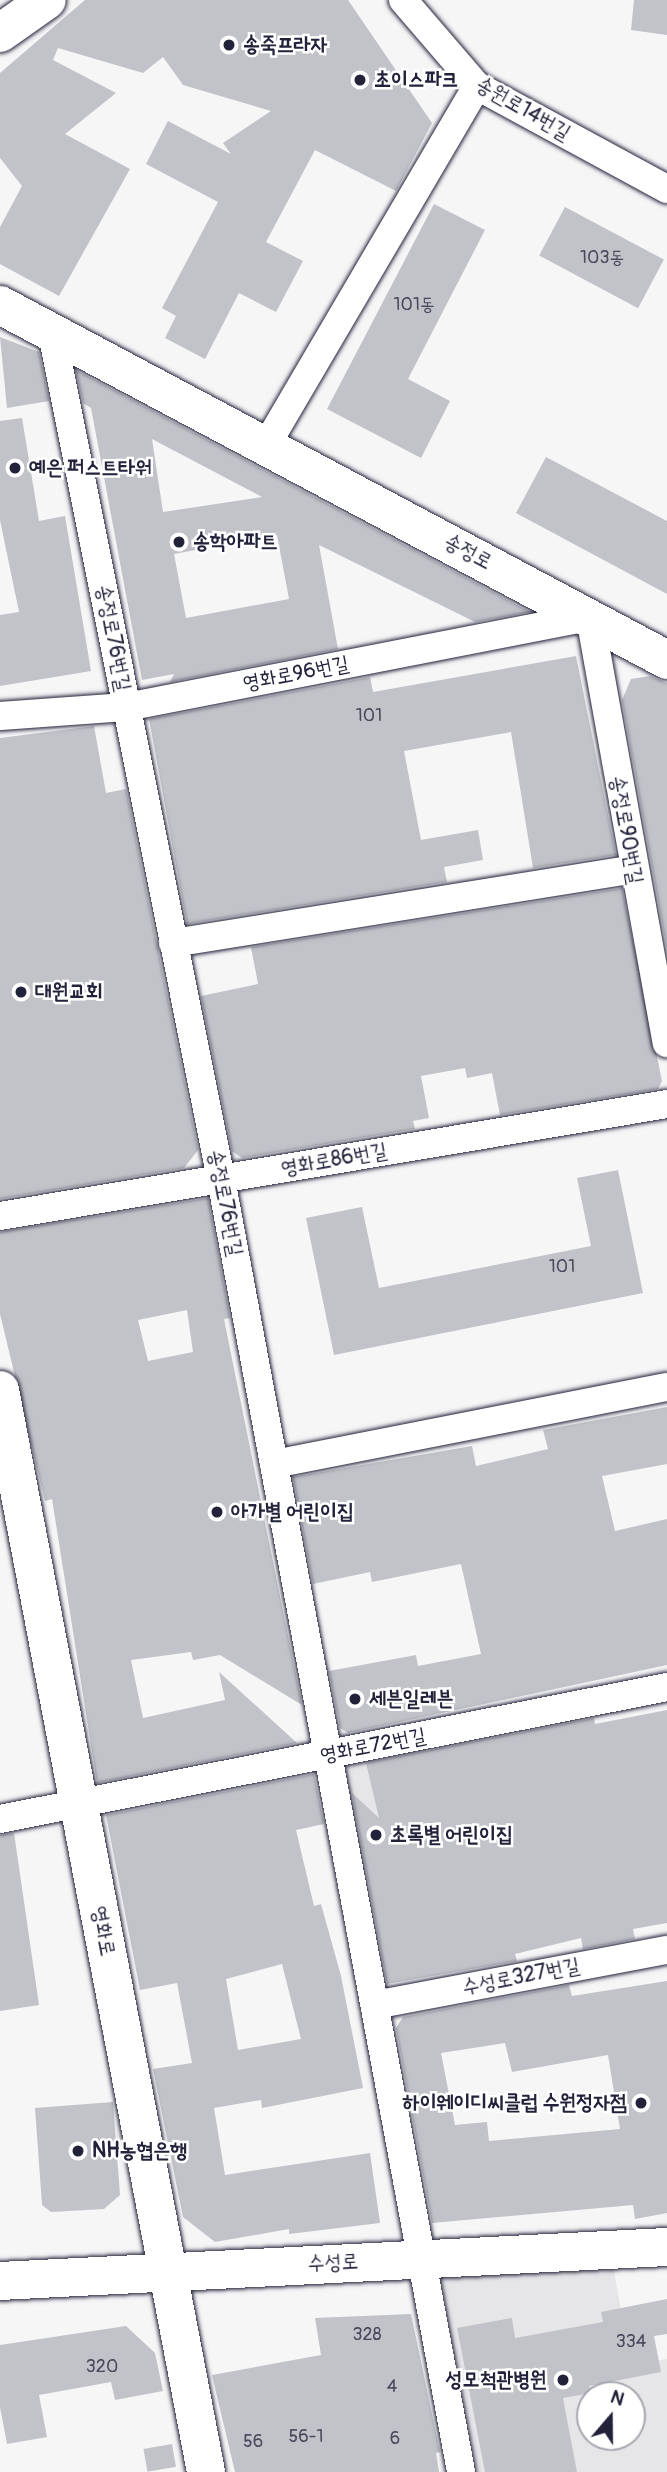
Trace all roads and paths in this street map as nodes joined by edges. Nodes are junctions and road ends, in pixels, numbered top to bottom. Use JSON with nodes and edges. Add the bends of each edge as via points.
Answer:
{"nodes":[{"id":1,"x":47,"y":0,"type":"edge"},
{"id":2,"x":403,"y":0,"type":"edge"},
{"id":3,"x":0,"y":33,"type":"edge"},
{"id":4,"x":477,"y":86,"type":"junction"},
{"id":5,"x":667,"y":188,"type":"edge"},
{"id":6,"x":0,"y":305,"type":"edge"},
{"id":7,"x":52,"y":333,"type":"junction"},
{"id":8,"x":267,"y":444,"type":"junction"},
{"id":9,"x":590,"y":617,"type":"junction"},
{"id":10,"x":667,"y":660,"type":"edge"},
{"id":11,"x":126,"y":707,"type":"junction"},
{"id":12,"x":0,"y":716,"type":"edge"},
{"id":13,"x":633,"y":869,"type":"junction"},
{"id":14,"x":173,"y":943,"type":"junction"},
{"id":15,"x":667,"y":1043,"type":"edge"},
{"id":16,"x":667,"y":1104,"type":"edge"},
{"id":17,"x":221,"y":1179,"type":"junction"},
{"id":18,"x":0,"y":1216,"type":"edge"},
{"id":19,"x":667,"y":1387,"type":"edge"},
{"id":20,"x":0,"y":1390,"type":"edge"},
{"id":21,"x":274,"y":1464,"type":"junction"},
{"id":22,"x":667,"y":1687,"type":"edge"},
{"id":23,"x":329,"y":1755,"type":"junction"},
{"id":24,"x":78,"y":1805,"type":"junction"},
{"id":25,"x":0,"y":1819,"type":"edge"},
{"id":26,"x":667,"y":1950,"type":"edge"},
{"id":27,"x":374,"y":2005,"type":"junction"},
{"id":28,"x":667,"y":2247,"type":"edge"},
{"id":29,"x":421,"y":2259,"type":"junction"},
{"id":30,"x":169,"y":2272,"type":"junction"},
{"id":31,"x":0,"y":2281,"type":"edge"},
{"id":32,"x":206,"y":2472,"type":"edge"},
{"id":33,"x":461,"y":2472,"type":"edge"}],
"edges":[{"from":1,"to":3,"type":"street"},
{"from":2,"to":4,"type":"street","name":"송원로14번길"},
{"from":4,"to":5,"type":"street","name":"송원로14번길"},
{"from":4,"to":8,"type":"street"},
{"from":6,"to":7,"type":"street","name":"송정로"},
{"from":7,"to":8,"type":"street","name":"송정로"},
{"from":7,"to":11,"type":"street","name":"송정로76번길"},
{"from":8,"to":9,"type":"street","name":"송정로"},
{"from":9,"to":10,"type":"street","name":"송정로"},
{"from":9,"to":11,"type":"street","name":"영화로96번길"},
{"from":9,"to":13,"type":"street","name":"송정로90번길"},
{"from":11,"to":12,"type":"street","name":"영화로96번길"},
{"from":11,"to":14,"type":"street","name":"송정로76번길"},
{"from":13,"to":14,"type":"street"},
{"from":13,"to":15,"type":"street","name":"송정로90번길"},
{"from":14,"to":17,"type":"street","name":"송정로76번길"},
{"from":16,"to":17,"type":"street","name":"영화로86번길"},
{"from":17,"to":18,"type":"street","name":"영화로86번길"},
{"from":17,"to":21,"type":"street","name":"송정로76번길"},
{"from":19,"to":21,"type":"street"},
{"from":20,"to":24,"type":"street","name":"영화로"},
{"from":21,"to":23,"type":"street","name":"송정로76번길"},
{"from":22,"to":23,"type":"street","name":"영화로72번길"},
{"from":23,"to":24,"type":"street","name":"영화로72번길"},
{"from":23,"to":27,"type":"street"},
{"from":24,"to":25,"type":"street","name":"영화로72번길"},
{"from":24,"to":30,"type":"street","name":"영화로"},
{"from":26,"to":27,"type":"street","name":"수성로327번길"},
{"from":27,"to":29,"type":"street"},
{"from":28,"to":29,"type":"street","name":"수성로"},
{"from":29,"to":30,"type":"street","name":"수성로"},
{"from":29,"to":33,"type":"street"},
{"from":30,"to":31,"type":"street","name":"수성로"},
{"from":30,"to":32,"type":"street","name":"영화로"}]}
